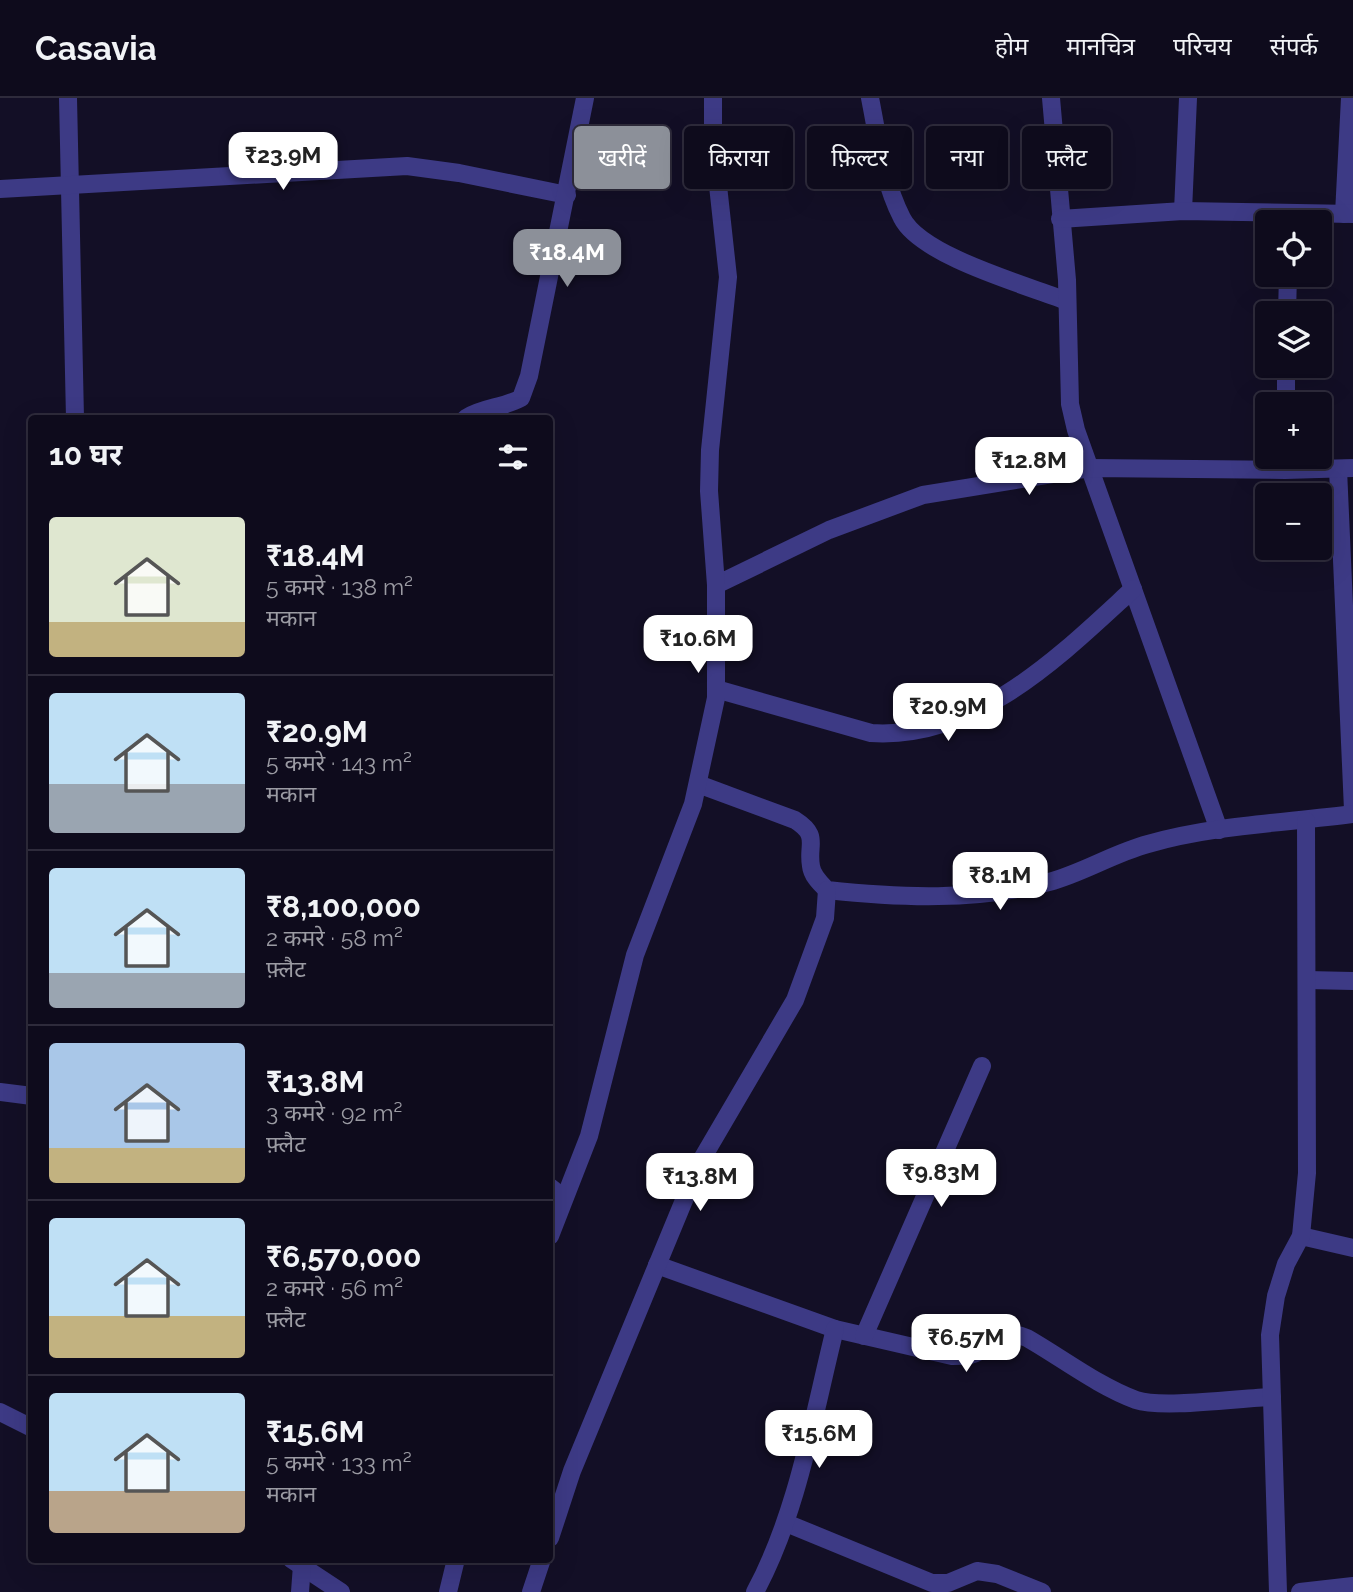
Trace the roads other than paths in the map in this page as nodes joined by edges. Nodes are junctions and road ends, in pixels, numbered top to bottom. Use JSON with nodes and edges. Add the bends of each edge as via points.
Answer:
{"nodes":[{"id":1,"x":68,"y":98,"type":"edge"},
{"id":2,"x":586,"y":98,"type":"edge"},
{"id":3,"x":713,"y":98,"type":"edge"},
{"id":4,"x":870,"y":98,"type":"edge"},
{"id":5,"x":1051,"y":98,"type":"edge"},
{"id":6,"x":1188,"y":98,"type":"edge"},
{"id":7,"x":1350,"y":98,"type":"edge"},
{"id":8,"x":70,"y":186,"type":"junction"},
{"id":9,"x":0,"y":189,"type":"edge"},
{"id":10,"x":567,"y":195,"type":"junction"},
{"id":11,"x":1183,"y":211,"type":"junction"},
{"id":12,"x":1348,"y":214,"type":"edge"},
{"id":13,"x":1255,"y":215,"type":"edge"},
{"id":14,"x":1060,"y":219,"type":"junction"},
{"id":15,"x":1068,"y":301,"type":"junction"},
{"id":16,"x":75,"y":415,"type":"edge"},
{"id":17,"x":471,"y":415,"type":"edge"},
{"id":18,"x":1255,"y":464,"type":"edge"},
{"id":19,"x":1090,"y":468,"type":"junction"},
{"id":20,"x":1345,"y":468,"type":"edge"},
{"id":21,"x":716,"y":585,"type":"junction"},
{"id":22,"x":1133,"y":589,"type":"junction"},
{"id":23,"x":716,"y":689,"type":"junction"},
{"id":24,"x":698,"y":784,"type":"junction"},
{"id":25,"x":1353,"y":812,"type":"edge"},
{"id":26,"x":1306,"y":821,"type":"junction"},
{"id":27,"x":1219,"y":830,"type":"junction"},
{"id":28,"x":827,"y":890,"type":"junction"},
{"id":29,"x":1307,"y":980,"type":"junction"},
{"id":30,"x":1353,"y":981,"type":"edge"},
{"id":31,"x":982,"y":1066,"type":"dead end"},
{"id":32,"x":0,"y":1092,"type":"edge"},
{"id":33,"x":28,"y":1096,"type":"edge"},
{"id":34,"x":557,"y":1193,"type":"edge"},
{"id":35,"x":553,"y":1218,"type":"edge"},
{"id":36,"x":1301,"y":1236,"type":"junction"},
{"id":37,"x":1353,"y":1248,"type":"edge"},
{"id":38,"x":657,"y":1265,"type":"junction"},
{"id":39,"x":835,"y":1329,"type":"junction"},
{"id":40,"x":864,"y":1336,"type":"junction"},
{"id":41,"x":1272,"y":1396,"type":"junction"},
{"id":42,"x":0,"y":1412,"type":"edge"},
{"id":43,"x":28,"y":1425,"type":"edge"},
{"id":44,"x":786,"y":1523,"type":"junction"},
{"id":45,"x":553,"y":1529,"type":"edge"},
{"id":46,"x":455,"y":1563,"type":"edge"},
{"id":47,"x":541,"y":1563,"type":"edge"},
{"id":48,"x":301,"y":1564,"type":"edge"},
{"id":49,"x":1353,"y":1586,"type":"edge"},
{"id":50,"x":301,"y":1592,"type":"edge"},
{"id":51,"x":341,"y":1592,"type":"edge"},
{"id":52,"x":448,"y":1592,"type":"edge"},
{"id":53,"x":531,"y":1592,"type":"edge"},
{"id":54,"x":755,"y":1592,"type":"edge"},
{"id":55,"x":1042,"y":1592,"type":"edge"},
{"id":56,"x":1278,"y":1592,"type":"edge"},
{"id":57,"x":1300,"y":1592,"type":"edge"}],
"edges":[{"from":1,"to":8,"type":"street"},
{"from":2,"to":10,"type":"street"},
{"from":3,"to":21,"type":"street","via":[[727,277],[710,450]]},
{"from":4,"to":15,"type":"street","via":[[887,181],[903,220],[920,240],[942,253]]},
{"from":5,"to":14,"type":"street"},
{"from":6,"to":11,"type":"street"},
{"from":7,"to":12,"type":"street"},
{"from":8,"to":9,"type":"street"},
{"from":8,"to":10,"type":"street","via":[[407,166]]},
{"from":8,"to":16,"type":"street"},
{"from":10,"to":17,"type":"street","via":[[521,398]]},
{"from":11,"to":13,"type":"street"},
{"from":11,"to":14,"type":"street"},
{"from":14,"to":15,"type":"street"},
{"from":15,"to":19,"type":"street","via":[[1070,404]]},
{"from":18,"to":19,"type":"street"},
{"from":19,"to":21,"type":"street","via":[[923,495],[829,530]]},
{"from":19,"to":22,"type":"street"},
{"from":20,"to":25,"type":"street"},
{"from":21,"to":23,"type":"street"},
{"from":22,"to":23,"type":"street","via":[[1045,668],[963,717],[938,726],[893,735],[871,733]]},
{"from":22,"to":27,"type":"street"},
{"from":23,"to":24,"type":"street"},
{"from":24,"to":28,"type":"street","via":[[806,827],[812,839],[811,867]]},
{"from":24,"to":34,"type":"street","via":[[635,955],[589,1136]]},
{"from":25,"to":26,"type":"street"},
{"from":26,"to":27,"type":"street"},
{"from":26,"to":29,"type":"street"},
{"from":27,"to":28,"type":"street","via":[[1148,844],[1051,882],[985,896]]},
{"from":28,"to":38,"type":"street","via":[[825,918],[795,1000],[699,1164]]},
{"from":29,"to":30,"type":"street"},
{"from":29,"to":36,"type":"street","via":[[1307,1173]]},
{"from":31,"to":40,"type":"street"},
{"from":32,"to":33,"type":"street"},
{"from":34,"to":35,"type":"street"},
{"from":36,"to":37,"type":"street"},
{"from":36,"to":41,"type":"street","via":[[1276,1296],[1270,1335]]},
{"from":38,"to":39,"type":"street"},
{"from":38,"to":45,"type":"street","via":[[572,1471]]},
{"from":39,"to":40,"type":"street"},
{"from":39,"to":44,"type":"street"},
{"from":40,"to":41,"type":"street","via":[[952,1356],[971,1355],[996,1336],[1012,1332],[1138,1401]]},
{"from":41,"to":56,"type":"street"},
{"from":42,"to":43,"type":"street"},
{"from":44,"to":54,"type":"street"},
{"from":44,"to":55,"type":"street","via":[[932,1583],[948,1583],[977,1572],[997,1574]]},
{"from":46,"to":52,"type":"street"},
{"from":47,"to":53,"type":"street"},
{"from":48,"to":50,"type":"street"},
{"from":48,"to":51,"type":"street"},
{"from":49,"to":57,"type":"street"}]}
